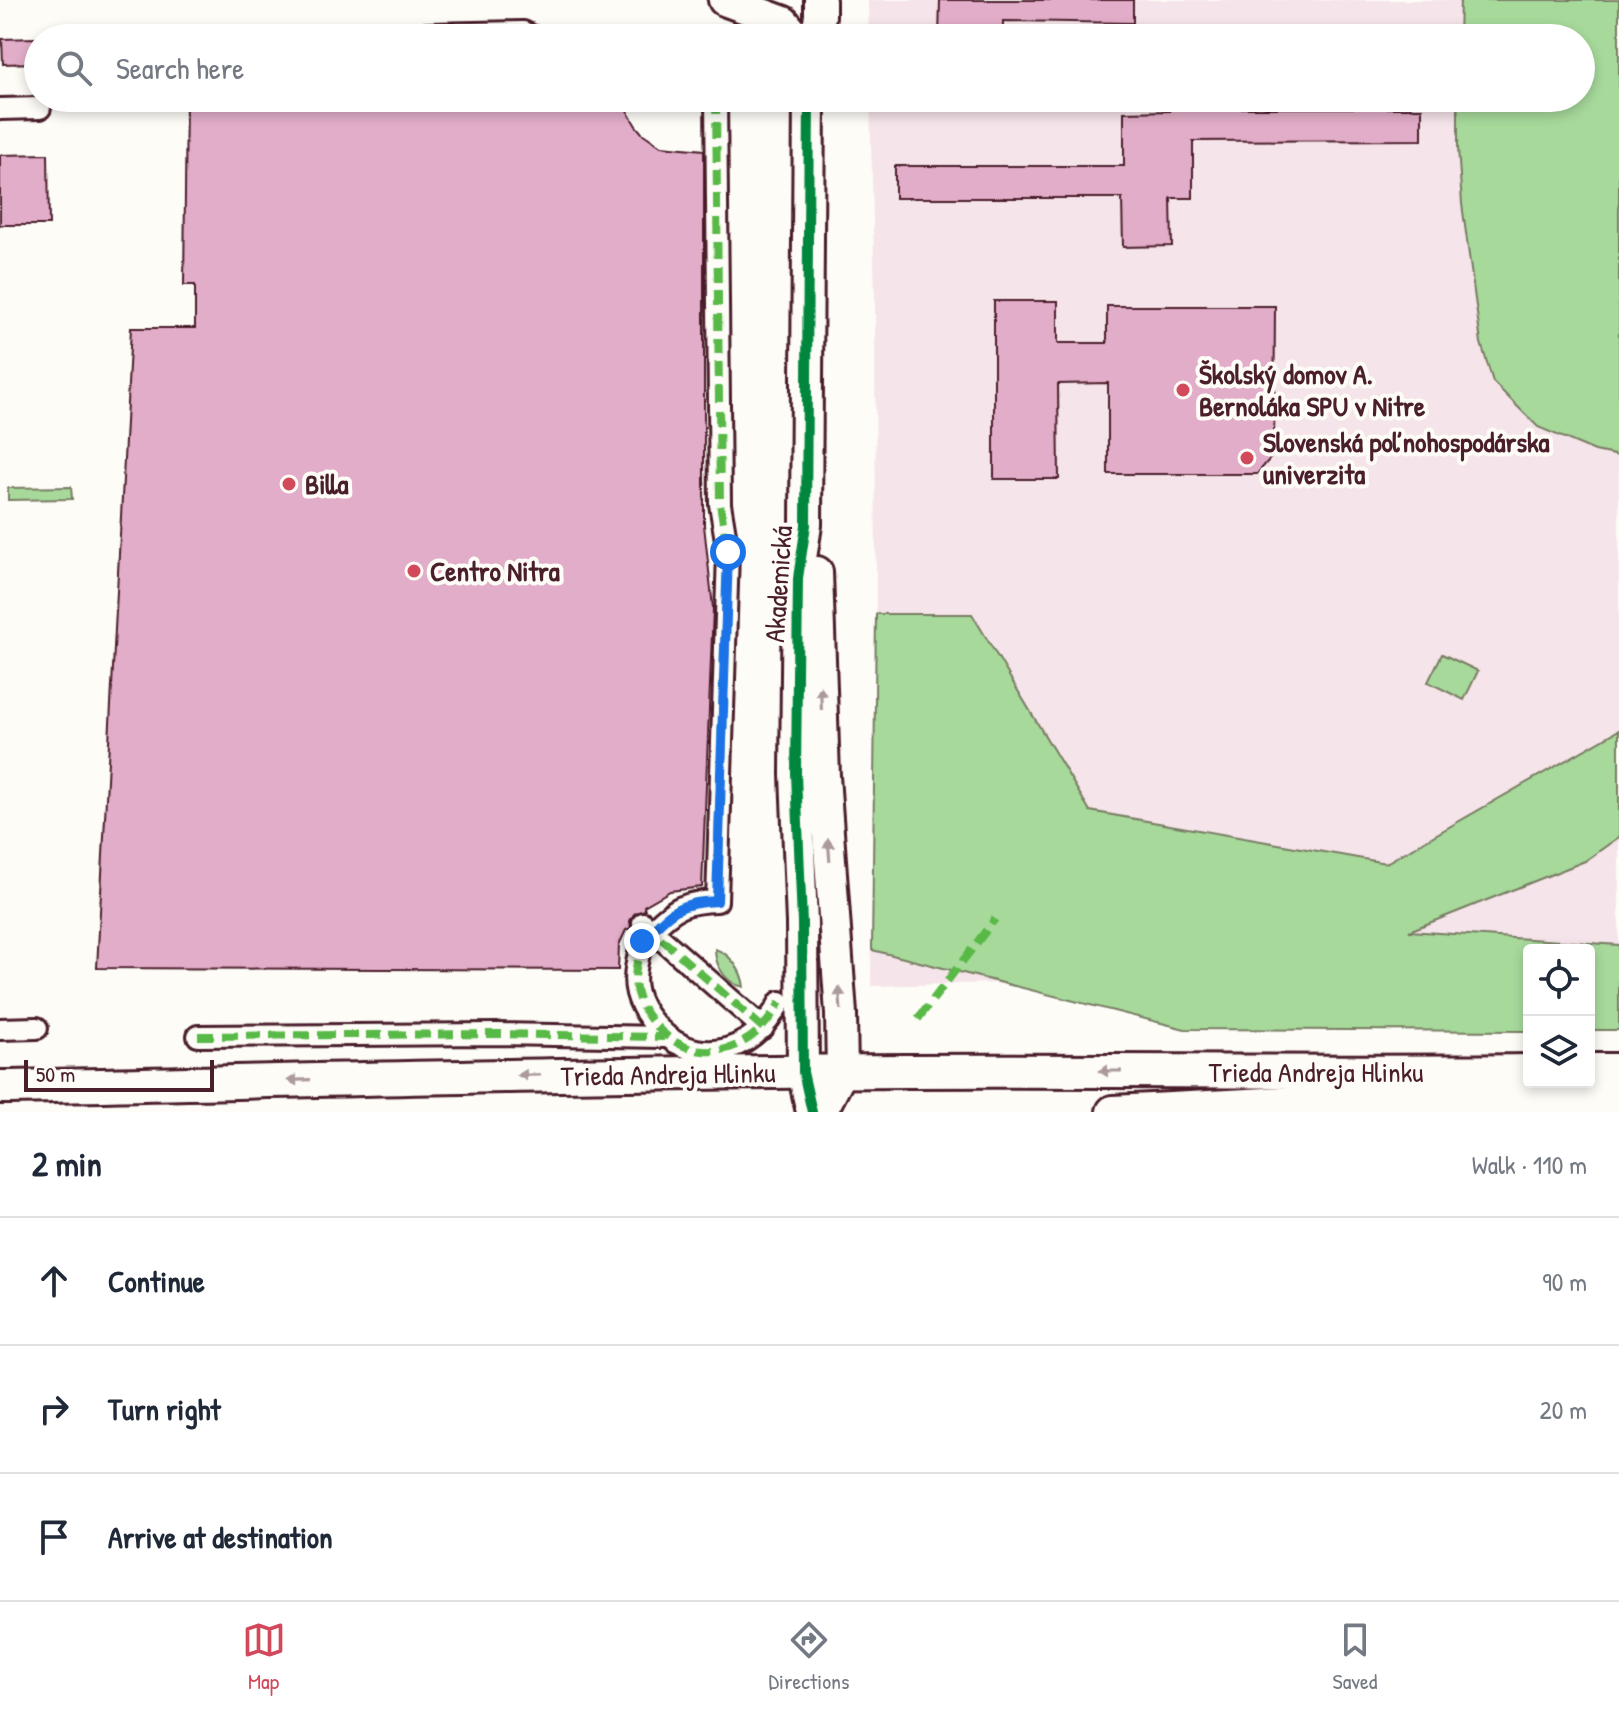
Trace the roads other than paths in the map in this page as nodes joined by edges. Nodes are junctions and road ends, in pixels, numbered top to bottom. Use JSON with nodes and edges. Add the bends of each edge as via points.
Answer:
{"nodes":[{"id":1,"x":724,"y":0,"type":"edge"},
{"id":2,"x":820,"y":0,"type":"edge"},
{"id":3,"x":771,"y":13,"type":"edge"},
{"id":4,"x":819,"y":24,"type":"edge"},
{"id":5,"x":24,"y":108,"type":"edge"},
{"id":6,"x":0,"y":109,"type":"edge"},
{"id":7,"x":716,"y":112,"type":"edge"},
{"id":8,"x":807,"y":112,"type":"edge"},
{"id":9,"x":806,"y":525,"type":"junction"},
{"id":10,"x":648,"y":926,"type":"junction"},
{"id":11,"x":780,"y":1002,"type":"dead end"},
{"id":12,"x":37,"y":1028,"type":"dead end"},
{"id":13,"x":763,"y":1028,"type":"junction"},
{"id":14,"x":0,"y":1029,"type":"edge"},
{"id":15,"x":198,"y":1036,"type":"dead end"},
{"id":16,"x":664,"y":1037,"type":"junction"},
{"id":17,"x":1595,"y":1070,"type":"edge"},
{"id":18,"x":1619,"y":1070,"type":"edge"},
{"id":19,"x":1523,"y":1071,"type":"edge"},
{"id":20,"x":803,"y":1072,"type":"junction"},
{"id":21,"x":842,"y":1072,"type":"junction"},
{"id":22,"x":0,"y":1087,"type":"edge"},
{"id":23,"x":160,"y":1098,"type":"edge"},
{"id":24,"x":1619,"y":1099,"type":"edge"},
{"id":25,"x":812,"y":1112,"type":"edge"},
{"id":26,"x":821,"y":1112,"type":"edge"},
{"id":27,"x":1113,"y":1112,"type":"edge"}],
"edges":[{"from":1,"to":3,"type":"street"},
{"from":2,"to":4,"type":"street"},
{"from":5,"to":6,"type":"street"},
{"from":7,"to":10,"type":"street","via":[[720,504],[728,552],[717,901],[694,902]]},
{"from":8,"to":9,"type":"street","name":"Akademická"},
{"from":9,"to":20,"type":"street","name":"Akademická","via":[[798,578],[796,774]]},
{"from":21,"to":9,"type":"street","name":"Akademická","one_way":true,"via":[[817,567]]},
{"from":10,"to":13,"type":"street"},
{"from":10,"to":16,"type":"street","via":[[633,978],[639,1005]]},
{"from":11,"to":13,"type":"street"},
{"from":12,"to":14,"type":"street"},
{"from":13,"to":16,"type":"street","via":[[740,1045],[717,1051],[687,1048]]},
{"from":15,"to":16,"type":"street"},
{"from":17,"to":18,"type":"main road"},
{"from":19,"to":21,"type":"main road","name":"Trieda Andreja Hlinku","one_way":true},
{"from":20,"to":21,"type":"main road","name":"Trieda Andreja Hlinku"},
{"from":20,"to":23,"type":"main road","name":"Trieda Andreja Hlinku","one_way":true},
{"from":20,"to":25,"type":"street","name":"Akademická"},
{"from":21,"to":26,"type":"street"},
{"from":22,"to":23,"type":"main road","name":"Trieda Andreja Hlinku"},
{"from":24,"to":27,"type":"main road","name":"Trieda Andreja Hlinku","via":[[1288,1103]]}]}
